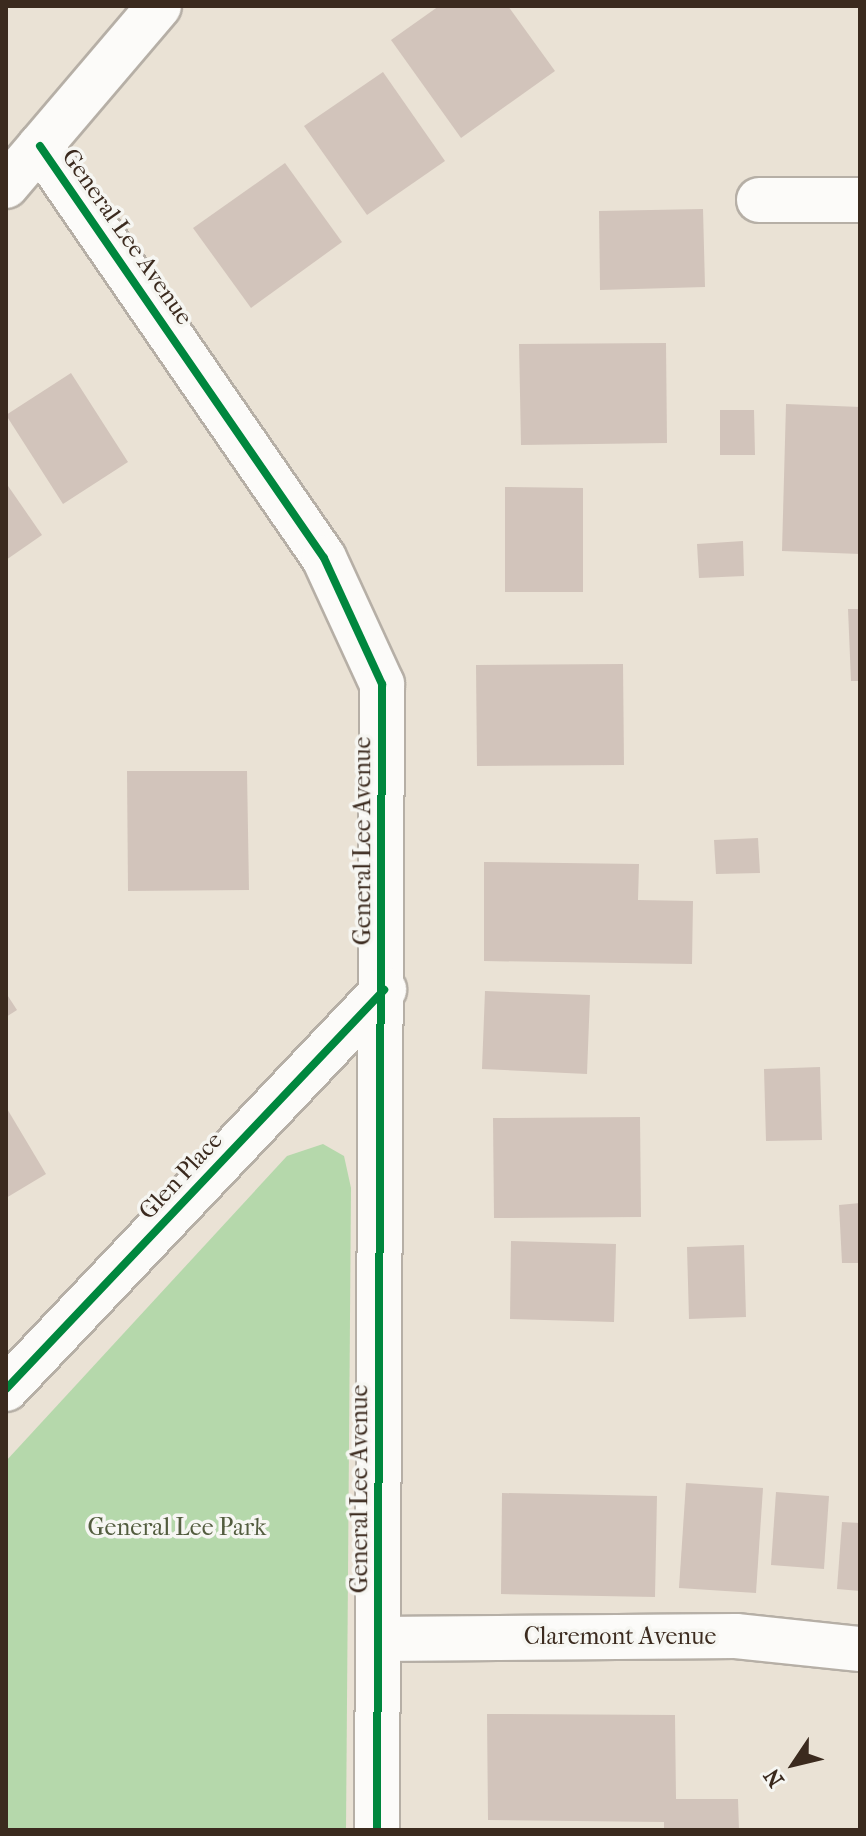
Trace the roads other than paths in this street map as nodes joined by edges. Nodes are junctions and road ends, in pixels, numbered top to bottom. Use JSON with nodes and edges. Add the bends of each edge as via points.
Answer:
{"nodes":[{"id":1,"x":159,"y":6,"type":"edge"},
{"id":2,"x":40,"y":146,"type":"junction"},
{"id":3,"x":6,"y":186,"type":"edge"},
{"id":4,"x":759,"y":200,"type":"dead end"},
{"id":5,"x":860,"y":200,"type":"edge"},
{"id":6,"x":384,"y":990,"type":"junction"},
{"id":7,"x":6,"y":1389,"type":"edge"},
{"id":8,"x":379,"y":1639,"type":"junction"},
{"id":9,"x":860,"y":1649,"type":"edge"},
{"id":10,"x":377,"y":1830,"type":"edge"}],
"edges":[{"from":1,"to":2,"type":"street"},
{"from":2,"to":3,"type":"street"},
{"from":2,"to":6,"type":"street","name":"General Lee Avenue","via":[[324,558],[382,684]]},
{"from":4,"to":5,"type":"street"},
{"from":6,"to":7,"type":"street","name":"Glen Place"},
{"from":6,"to":8,"type":"street","name":"General Lee Avenue"},
{"from":8,"to":9,"type":"street","name":"Claremont Avenue","via":[[736,1636]]},
{"from":8,"to":10,"type":"street","name":"General Lee Avenue"}]}
